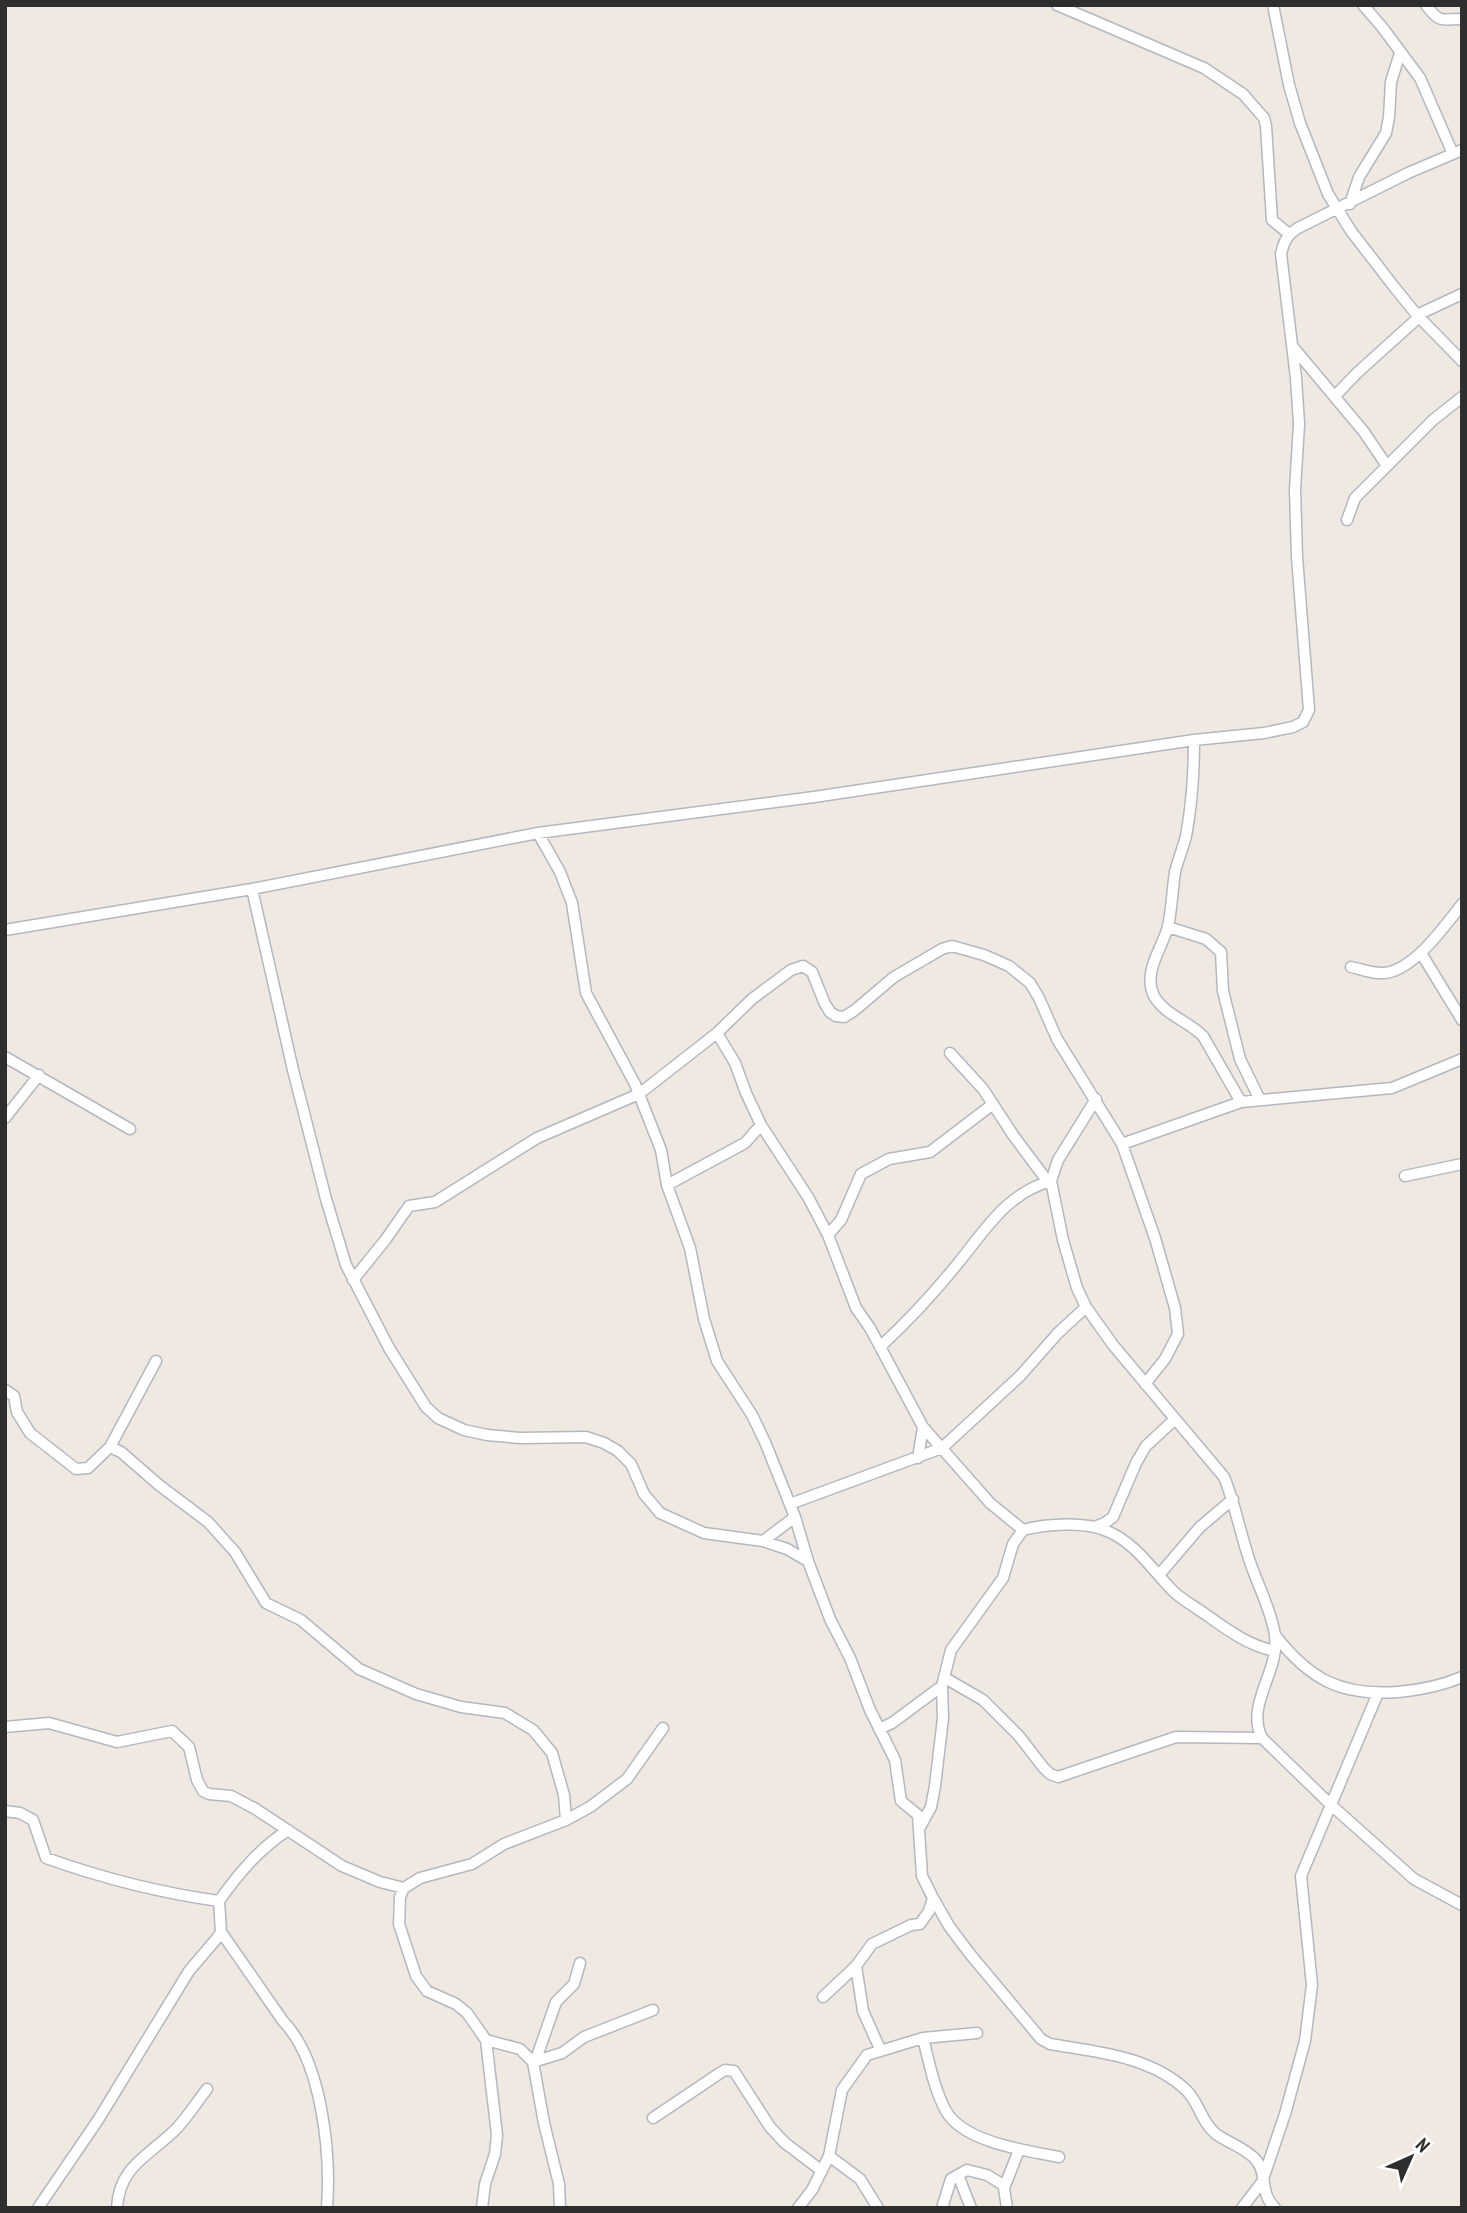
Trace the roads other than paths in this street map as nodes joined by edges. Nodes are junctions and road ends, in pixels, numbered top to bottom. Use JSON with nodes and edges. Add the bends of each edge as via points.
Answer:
{"nodes":[{"id":1,"x":1057,"y":5,"type":"edge"},
{"id":2,"x":1273,"y":5,"type":"edge"},
{"id":3,"x":1363,"y":5,"type":"edge"},
{"id":4,"x":1426,"y":5,"type":"edge"},
{"id":5,"x":1462,"y":19,"type":"edge"},
{"id":6,"x":1400,"y":53,"type":"junction"},
{"id":7,"x":1457,"y":152,"type":"edge"},
{"id":8,"x":1350,"y":204,"type":"junction"},
{"id":9,"x":1337,"y":210,"type":"junction"},
{"id":10,"x":1289,"y":234,"type":"junction"},
{"id":11,"x":1462,"y":294,"type":"edge"},
{"id":12,"x":1418,"y":316,"type":"junction"},
{"id":13,"x":1292,"y":347,"type":"junction"},
{"id":14,"x":1462,"y":361,"type":"edge"},
{"id":15,"x":1335,"y":396,"type":"junction"},
{"id":16,"x":1462,"y":397,"type":"edge"},
{"id":17,"x":1387,"y":467,"type":"junction"},
{"id":18,"x":1347,"y":520,"type":"dead end"},
{"id":19,"x":1194,"y":740,"type":"junction"},
{"id":20,"x":538,"y":833,"type":"junction"},
{"id":21,"x":252,"y":889,"type":"junction"},
{"id":22,"x":1462,"y":904,"type":"edge"},
{"id":23,"x":1168,"y":927,"type":"junction"},
{"id":24,"x":5,"y":930,"type":"edge"},
{"id":25,"x":1421,"y":953,"type":"junction"},
{"id":26,"x":1351,"y":967,"type":"dead end"},
{"id":27,"x":1462,"y":1020,"type":"edge"},
{"id":28,"x":717,"y":1033,"type":"junction"},
{"id":29,"x":950,"y":1053,"type":"dead end"},
{"id":30,"x":5,"y":1057,"type":"edge"},
{"id":31,"x":1462,"y":1059,"type":"edge"},
{"id":32,"x":39,"y":1076,"type":"junction"},
{"id":33,"x":639,"y":1094,"type":"junction"},
{"id":34,"x":1096,"y":1099,"type":"junction"},
{"id":35,"x":1260,"y":1100,"type":"junction"},
{"id":36,"x":1241,"y":1102,"type":"junction"},
{"id":37,"x":993,"y":1104,"type":"junction"},
{"id":38,"x":5,"y":1118,"type":"edge"},
{"id":39,"x":761,"y":1125,"type":"junction"},
{"id":40,"x":130,"y":1129,"type":"dead end"},
{"id":41,"x":1122,"y":1144,"type":"junction"},
{"id":42,"x":1462,"y":1164,"type":"edge"},
{"id":43,"x":1405,"y":1175,"type":"dead end"},
{"id":44,"x":1050,"y":1182,"type":"junction"},
{"id":45,"x":667,"y":1185,"type":"junction"},
{"id":46,"x":828,"y":1235,"type":"junction"},
{"id":47,"x":353,"y":1280,"type":"junction"},
{"id":48,"x":1087,"y":1307,"type":"junction"},
{"id":49,"x":880,"y":1347,"type":"junction"},
{"id":50,"x":156,"y":1361,"type":"dead end"},
{"id":51,"x":1146,"y":1384,"type":"junction"},
{"id":52,"x":5,"y":1390,"type":"edge"},
{"id":53,"x":1174,"y":1420,"type":"junction"},
{"id":54,"x":923,"y":1427,"type":"junction"},
{"id":55,"x":110,"y":1447,"type":"junction"},
{"id":56,"x":942,"y":1448,"type":"junction"},
{"id":57,"x":918,"y":1458,"type":"junction"},
{"id":58,"x":1233,"y":1499,"type":"junction"},
{"id":59,"x":790,"y":1504,"type":"junction"},
{"id":60,"x":795,"y":1517,"type":"junction"},
{"id":61,"x":1096,"y":1526,"type":"junction"},
{"id":62,"x":1023,"y":1530,"type":"junction"},
{"id":63,"x":763,"y":1541,"type":"junction"},
{"id":64,"x":808,"y":1561,"type":"junction"},
{"id":65,"x":1159,"y":1575,"type":"junction"},
{"id":66,"x":1275,"y":1635,"type":"junction"},
{"id":67,"x":1275,"y":1651,"type":"junction"},
{"id":68,"x":1462,"y":1677,"type":"edge"},
{"id":69,"x":943,"y":1682,"type":"junction"},
{"id":70,"x":1378,"y":1693,"type":"junction"},
{"id":71,"x":5,"y":1727,"type":"edge"},
{"id":72,"x":663,"y":1728,"type":"dead end"},
{"id":73,"x":879,"y":1728,"type":"junction"},
{"id":74,"x":1262,"y":1738,"type":"junction"},
{"id":75,"x":1330,"y":1804,"type":"junction"},
{"id":76,"x":5,"y":1811,"type":"edge"},
{"id":77,"x":566,"y":1820,"type":"junction"},
{"id":78,"x":919,"y":1827,"type":"junction"},
{"id":79,"x":288,"y":1830,"type":"junction"},
{"id":80,"x":404,"y":1888,"type":"junction"},
{"id":81,"x":933,"y":1898,"type":"junction"},
{"id":82,"x":219,"y":1901,"type":"junction"},
{"id":83,"x":1462,"y":1905,"type":"edge"},
{"id":84,"x":220,"y":1932,"type":"junction"},
{"id":85,"x":580,"y":1963,"type":"dead end"},
{"id":86,"x":856,"y":1966,"type":"junction"},
{"id":87,"x":823,"y":1997,"type":"dead end"},
{"id":88,"x":653,"y":2010,"type":"dead end"},
{"id":89,"x":977,"y":2033,"type":"dead end"},
{"id":90,"x":923,"y":2038,"type":"junction"},
{"id":91,"x":486,"y":2040,"type":"junction"},
{"id":92,"x":880,"y":2049,"type":"junction"},
{"id":93,"x":534,"y":2062,"type":"junction"},
{"id":94,"x":207,"y":2089,"type":"dead end"},
{"id":95,"x":653,"y":2118,"type":"dead end"},
{"id":96,"x":1019,"y":2150,"type":"junction"},
{"id":97,"x":829,"y":2157,"type":"junction"},
{"id":98,"x":1059,"y":2157,"type":"dead end"},
{"id":99,"x":822,"y":2171,"type":"junction"},
{"id":100,"x":958,"y":2175,"type":"junction"},
{"id":101,"x":1262,"y":2182,"type":"junction"},
{"id":102,"x":1005,"y":2186,"type":"junction"},
{"id":103,"x":1003,"y":2207,"type":"edge"},
{"id":104,"x":38,"y":2208,"type":"edge"},
{"id":105,"x":117,"y":2208,"type":"edge"},
{"id":106,"x":327,"y":2208,"type":"edge"},
{"id":107,"x":482,"y":2208,"type":"edge"},
{"id":108,"x":560,"y":2208,"type":"edge"},
{"id":109,"x":798,"y":2208,"type":"edge"},
{"id":110,"x":878,"y":2208,"type":"edge"},
{"id":111,"x":942,"y":2208,"type":"edge"},
{"id":112,"x":971,"y":2208,"type":"edge"},
{"id":113,"x":1242,"y":2208,"type":"edge"},
{"id":114,"x":1275,"y":2208,"type":"edge"}],
"edges":[{"from":1,"to":10,"type":"street","via":[[1204,68],[1243,94],[1264,118],[1272,220]]},
{"from":2,"to":9,"type":"street","via":[[1300,123]]},
{"from":3,"to":6,"type":"street"},
{"from":4,"to":5,"type":"street","via":[[1443,21]]},
{"from":6,"to":7,"type":"street","via":[[1428,92]]},
{"from":6,"to":8,"type":"street","via":[[1391,82],[1386,133],[1359,177]]},
{"from":7,"to":8,"type":"street"},
{"from":8,"to":9,"type":"street"},
{"from":9,"to":10,"type":"street"},
{"from":9,"to":12,"type":"street"},
{"from":10,"to":13,"type":"street","via":[[1281,254]]},
{"from":11,"to":12,"type":"street"},
{"from":12,"to":14,"type":"street"},
{"from":12,"to":15,"type":"street"},
{"from":13,"to":15,"type":"street"},
{"from":13,"to":19,"type":"street","via":[[1299,424],[1297,556],[1309,710],[1303,722],[1293,727]]},
{"from":15,"to":17,"type":"street"},
{"from":16,"to":17,"type":"street"},
{"from":17,"to":18,"type":"street","via":[[1353,501]]},
{"from":19,"to":20,"type":"street"},
{"from":19,"to":23,"type":"street","via":[[1188,823]]},
{"from":20,"to":21,"type":"street"},
{"from":20,"to":33,"type":"street","via":[[572,904],[586,993]]},
{"from":21,"to":24,"type":"street"},
{"from":21,"to":47,"type":"street","via":[[326,1199]]},
{"from":22,"to":25,"type":"street"},
{"from":23,"to":35,"type":"street","via":[[1206,939],[1221,952],[1223,991],[1240,1059]]},
{"from":23,"to":36,"type":"street","via":[[1152,966],[1153,994],[1169,1013],[1203,1036]]},
{"from":25,"to":26,"type":"street","via":[[1393,971]]},
{"from":25,"to":27,"type":"street"},
{"from":28,"to":33,"type":"street"},
{"from":28,"to":34,"type":"street","via":[[791,970],[803,966],[812,972],[825,1004],[836,1016],[844,1017],[894,977],[952,946],[1009,966],[1030,983],[1057,1039]]},
{"from":28,"to":39,"type":"street"},
{"from":29,"to":37,"type":"street"},
{"from":30,"to":32,"type":"street"},
{"from":31,"to":35,"type":"street","via":[[1392,1088]]},
{"from":32,"to":38,"type":"street"},
{"from":32,"to":40,"type":"street"},
{"from":33,"to":45,"type":"street","via":[[661,1150]]},
{"from":33,"to":47,"type":"street","via":[[537,1138],[435,1202],[409,1206]]},
{"from":34,"to":41,"type":"street"},
{"from":34,"to":44,"type":"street","via":[[1058,1160]]},
{"from":35,"to":36,"type":"street"},
{"from":36,"to":41,"type":"street"},
{"from":37,"to":44,"type":"street"},
{"from":37,"to":46,"type":"street","via":[[930,1152],[889,1159],[861,1174],[841,1220]]},
{"from":39,"to":45,"type":"street","via":[[745,1143]]},
{"from":39,"to":46,"type":"street"},
{"from":41,"to":51,"type":"street","via":[[1155,1238],[1177,1321],[1178,1334]]},
{"from":42,"to":43,"type":"street"},
{"from":44,"to":48,"type":"street","via":[[1069,1263]]},
{"from":44,"to":49,"type":"street","via":[[1021,1193],[999,1212]]},
{"from":45,"to":59,"type":"street","via":[[690,1248],[718,1361],[752,1415]]},
{"from":46,"to":49,"type":"street","via":[[856,1308]]},
{"from":47,"to":63,"type":"street","via":[[389,1348],[438,1418],[487,1435],[586,1437],[604,1443],[631,1464],[644,1494],[660,1513],[704,1533]]},
{"from":48,"to":51,"type":"street"},
{"from":48,"to":56,"type":"street"},
{"from":49,"to":54,"type":"street"},
{"from":50,"to":55,"type":"street"},
{"from":51,"to":53,"type":"street"},
{"from":52,"to":55,"type":"street","via":[[14,1396],[17,1412],[30,1433],[76,1469],[88,1468]]},
{"from":53,"to":58,"type":"street","via":[[1224,1477]]},
{"from":53,"to":61,"type":"street","via":[[1146,1447],[1112,1517]]},
{"from":54,"to":56,"type":"street"},
{"from":54,"to":57,"type":"street"},
{"from":55,"to":77,"type":"street","via":[[208,1522],[234,1552],[266,1603],[301,1620],[359,1669],[416,1694],[505,1713],[533,1730],[552,1753]]},
{"from":56,"to":57,"type":"street"},
{"from":56,"to":62,"type":"street","via":[[1000,1513]]},
{"from":57,"to":59,"type":"street"},
{"from":58,"to":65,"type":"street","via":[[1200,1527]]},
{"from":58,"to":66,"type":"street"},
{"from":59,"to":60,"type":"street"},
{"from":60,"to":63,"type":"street"},
{"from":60,"to":64,"type":"street"},
{"from":61,"to":62,"type":"street","via":[[1042,1525]]},
{"from":61,"to":65,"type":"street","via":[[1134,1549]]},
{"from":62,"to":69,"type":"street","via":[[1013,1544],[1003,1578],[951,1650]]},
{"from":63,"to":64,"type":"street"},
{"from":64,"to":73,"type":"street"},
{"from":65,"to":67,"type":"street","via":[[1176,1594],[1244,1641]]},
{"from":66,"to":67,"type":"street"},
{"from":66,"to":70,"type":"street","via":[[1292,1658],[1335,1686]]},
{"from":67,"to":74,"type":"street","via":[[1256,1711]]},
{"from":68,"to":70,"type":"street","via":[[1422,1690]]},
{"from":69,"to":73,"type":"street","via":[[892,1723]]},
{"from":69,"to":74,"type":"street","via":[[983,1700],[1043,1767],[1058,1777],[1176,1737]]},
{"from":69,"to":78,"type":"street","via":[[935,1786],[931,1807]]},
{"from":70,"to":75,"type":"street"},
{"from":71,"to":79,"type":"street","via":[[49,1723],[117,1742],[172,1731],[189,1747],[203,1791],[231,1796]]},
{"from":72,"to":77,"type":"street","via":[[627,1779]]},
{"from":73,"to":78,"type":"street","via":[[895,1760],[901,1801],[918,1815]]},
{"from":74,"to":75,"type":"street"},
{"from":75,"to":83,"type":"street","via":[[1415,1880]]},
{"from":75,"to":101,"type":"street","via":[[1301,1877],[1312,1985],[1306,2041]]},
{"from":76,"to":82,"type":"street","via":[[33,1820],[46,1858],[174,1895]]},
{"from":77,"to":80,"type":"street","via":[[504,1844],[472,1864],[420,1878]]},
{"from":78,"to":81,"type":"street","via":[[922,1876]]},
{"from":79,"to":80,"type":"street","via":[[342,1866]]},
{"from":79,"to":82,"type":"street","via":[[251,1859]]},
{"from":80,"to":91,"type":"street","via":[[399,1924],[416,1976],[427,1991],[467,2013]]},
{"from":81,"to":86,"type":"street","via":[[920,1924],[872,1944]]},
{"from":81,"to":101,"type":"street","via":[[970,1954],[1041,2039],[1138,2060],[1172,2080],[1188,2091],[1216,2134],[1254,2157],[1263,2168]]},
{"from":82,"to":84,"type":"street"},
{"from":84,"to":104,"type":"street","via":[[189,1970],[98,2120]]},
{"from":84,"to":106,"type":"street","via":[[303,2048],[323,2120]]},
{"from":85,"to":93,"type":"street","via":[[574,1984],[556,2002]]},
{"from":86,"to":87,"type":"street"},
{"from":86,"to":92,"type":"street","via":[[863,2011]]},
{"from":88,"to":93,"type":"street","via":[[584,2036],[562,2053]]},
{"from":89,"to":90,"type":"street"},
{"from":90,"to":92,"type":"street"},
{"from":90,"to":96,"type":"street","via":[[947,2112],[958,2126]]},
{"from":91,"to":93,"type":"street","via":[[520,2049]]},
{"from":91,"to":107,"type":"street","via":[[497,2135]]},
{"from":92,"to":97,"type":"street","via":[[867,2055],[846,2081]]},
{"from":93,"to":108,"type":"street"},
{"from":94,"to":105,"type":"street","via":[[179,2126],[131,2169],[118,2192]]},
{"from":95,"to":99,"type":"street","via":[[725,2070],[734,2071],[770,2127]]},
{"from":96,"to":98,"type":"street"},
{"from":96,"to":102,"type":"street"},
{"from":97,"to":99,"type":"street"},
{"from":97,"to":110,"type":"street","via":[[860,2179]]},
{"from":99,"to":109,"type":"street"},
{"from":100,"to":102,"type":"street","via":[[976,2171]]},
{"from":100,"to":111,"type":"street","via":[[951,2179]]},
{"from":100,"to":112,"type":"street"},
{"from":101,"to":113,"type":"street"},
{"from":101,"to":114,"type":"street"},
{"from":102,"to":103,"type":"street"}]}
